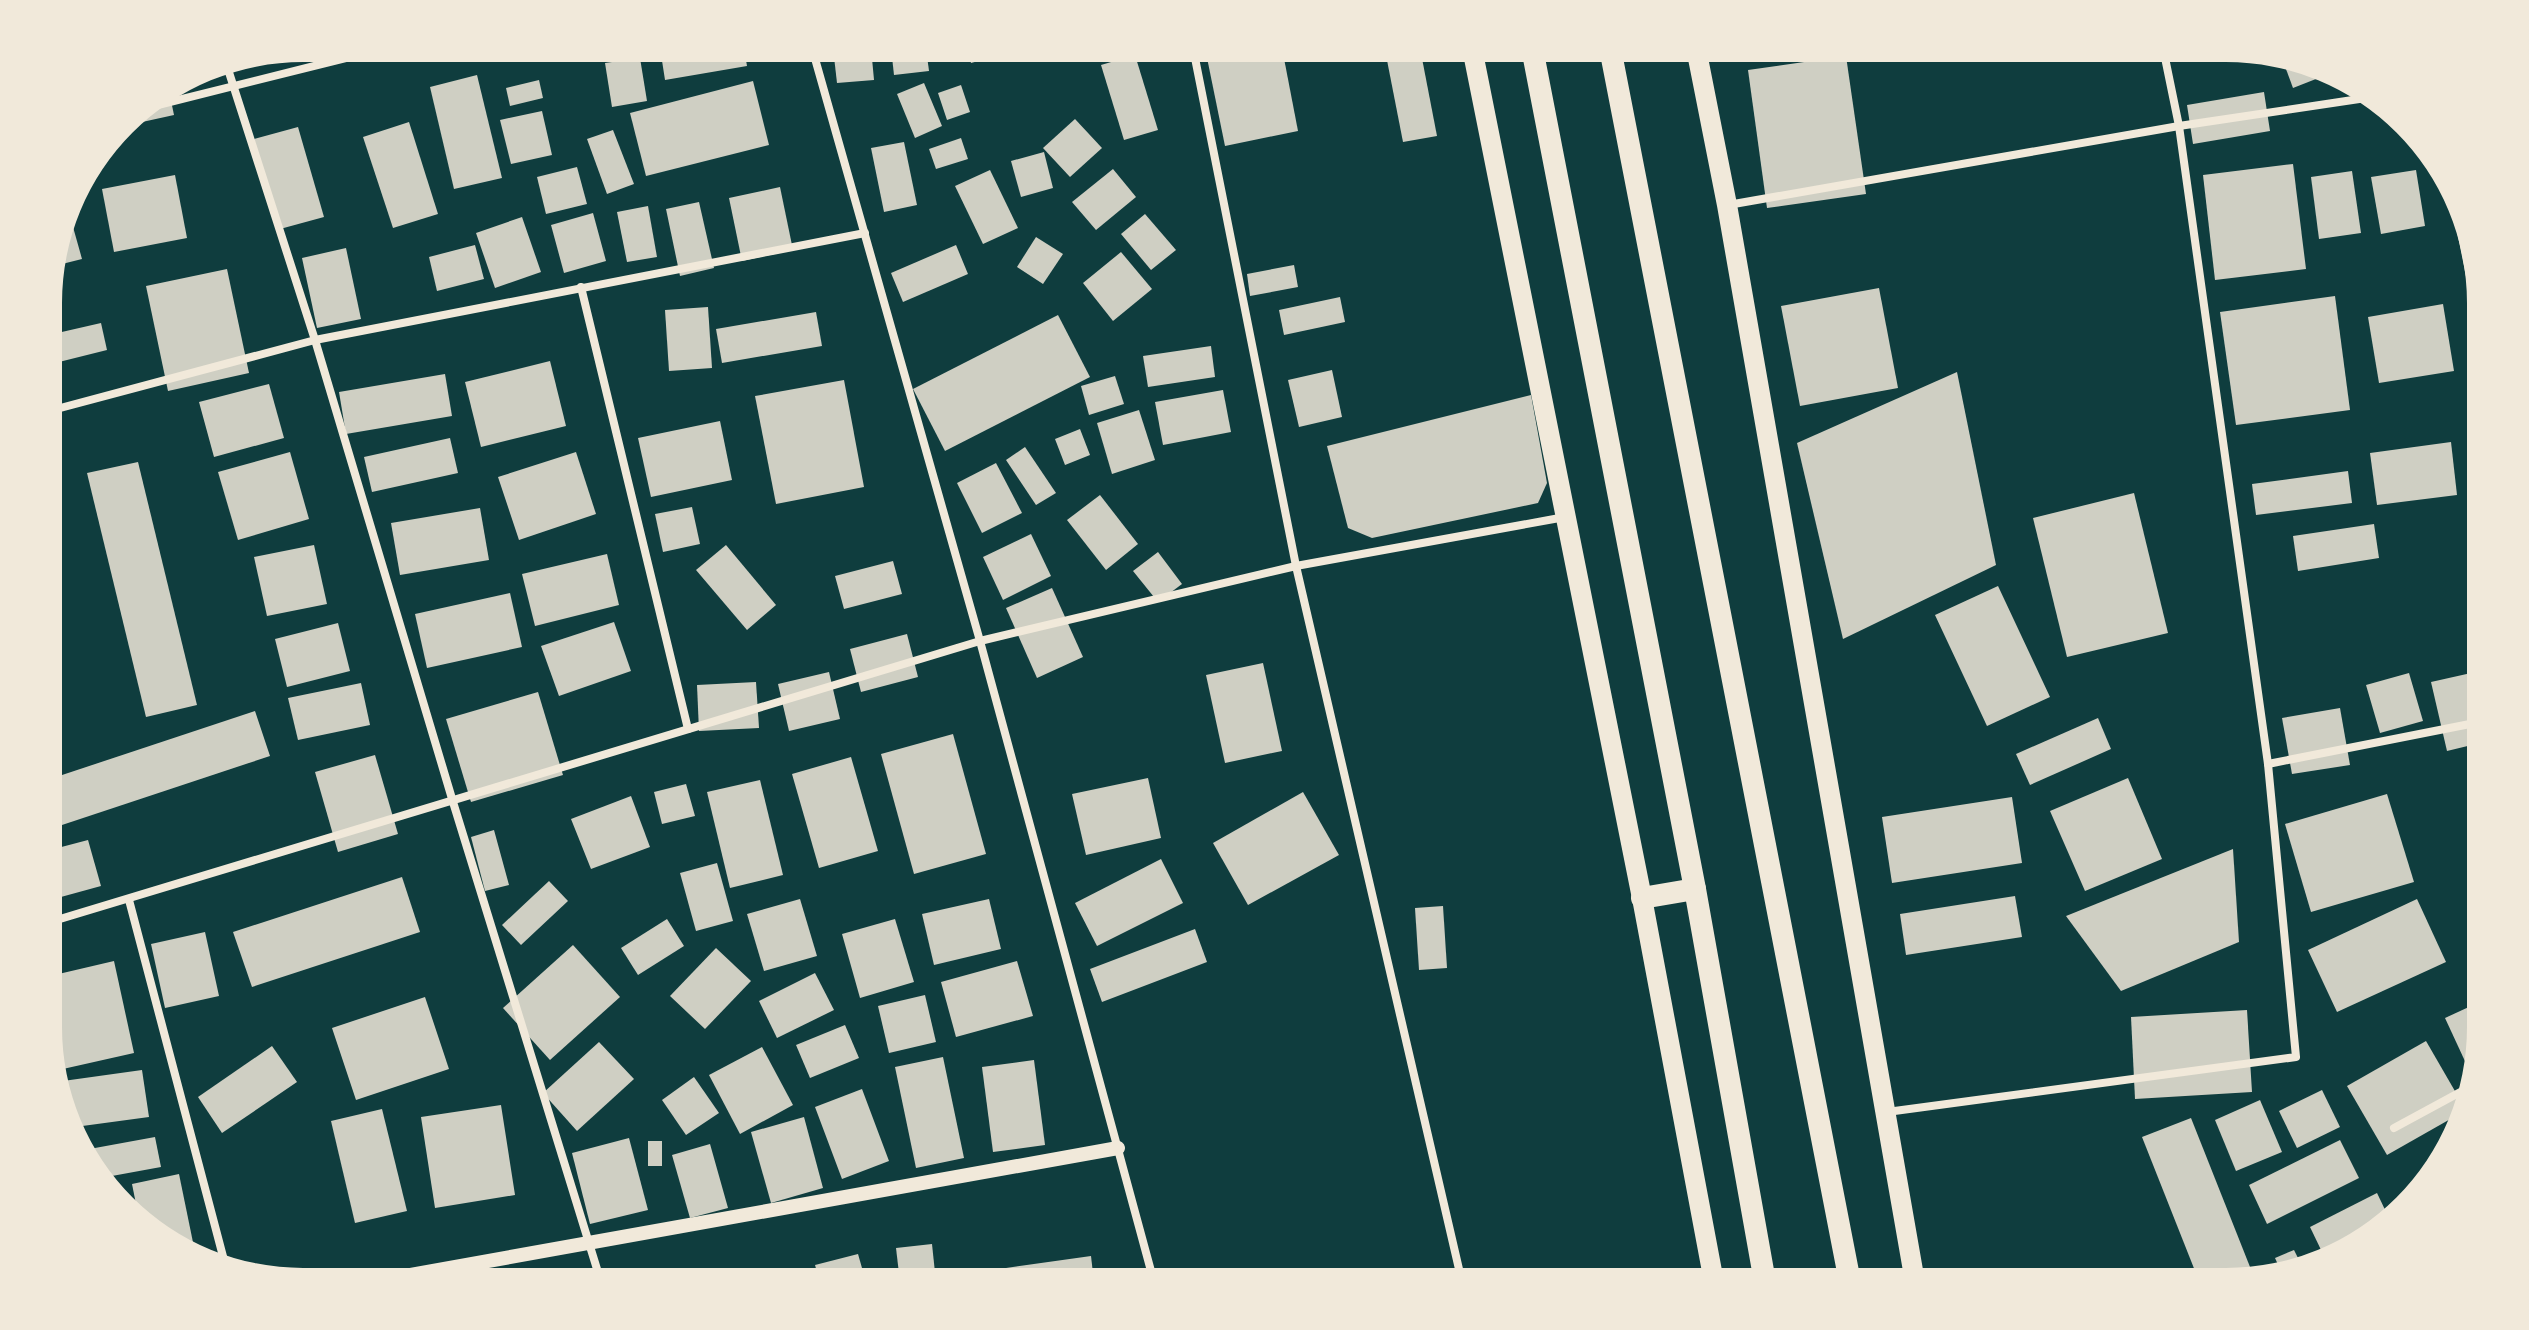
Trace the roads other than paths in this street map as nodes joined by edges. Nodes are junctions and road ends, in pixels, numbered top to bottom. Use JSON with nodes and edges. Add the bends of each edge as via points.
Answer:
{"nodes":[{"id":1,"x":332,"y":62,"type":"edge"},
{"id":2,"x":816,"y":62,"type":"edge"},
{"id":3,"x":1196,"y":62,"type":"edge"},
{"id":4,"x":1475,"y":62,"type":"edge"},
{"id":5,"x":1535,"y":62,"type":"edge"},
{"id":6,"x":1613,"y":62,"type":"edge"},
{"id":7,"x":1699,"y":62,"type":"edge"},
{"id":8,"x":2166,"y":62,"type":"edge"},
{"id":9,"x":229,"y":74,"type":"edge"},
{"id":10,"x":233,"y":88,"type":"junction"},
{"id":11,"x":2354,"y":100,"type":"edge"},
{"id":12,"x":169,"y":103,"type":"edge"},
{"id":13,"x":2179,"y":126,"type":"junction"},
{"id":14,"x":1727,"y":205,"type":"junction"},
{"id":15,"x":865,"y":233,"type":"junction"},
{"id":16,"x":581,"y":287,"type":"junction"},
{"id":17,"x":315,"y":340,"type":"junction"},
{"id":18,"x":63,"y":407,"type":"edge"},
{"id":19,"x":1565,"y":517,"type":"junction"},
{"id":20,"x":1296,"y":566,"type":"junction"},
{"id":21,"x":980,"y":641,"type":"junction"},
{"id":22,"x":2467,"y":725,"type":"edge"},
{"id":23,"x":688,"y":729,"type":"junction"},
{"id":24,"x":2268,"y":764,"type":"junction"},
{"id":25,"x":453,"y":802,"type":"junction"},
{"id":26,"x":1695,"y":889,"type":"junction"},
{"id":27,"x":1642,"y":898,"type":"junction"},
{"id":28,"x":129,"y":900,"type":"junction"},
{"id":29,"x":62,"y":919,"type":"edge"},
{"id":30,"x":2457,"y":1094,"type":"edge"},
{"id":31,"x":1887,"y":1112,"type":"junction"},
{"id":32,"x":2394,"y":1128,"type":"dead end"},
{"id":33,"x":1118,"y":1148,"type":"junction"},
{"id":34,"x":589,"y":1242,"type":"junction"},
{"id":35,"x":222,"y":1254,"type":"edge"},
{"id":36,"x":1459,"y":1267,"type":"edge"},
{"id":37,"x":1711,"y":1267,"type":"edge"},
{"id":38,"x":1762,"y":1267,"type":"edge"},
{"id":39,"x":1847,"y":1267,"type":"edge"},
{"id":40,"x":1913,"y":1267,"type":"edge"},
{"id":41,"x":448,"y":1268,"type":"edge"},
{"id":42,"x":597,"y":1268,"type":"edge"},
{"id":43,"x":1150,"y":1268,"type":"edge"}],
"edges":[{"from":1,"to":10,"type":"street"},
{"from":2,"to":15,"type":"street"},
{"from":3,"to":20,"type":"street"},
{"from":4,"to":19,"type":"main road"},
{"from":5,"to":26,"type":"highway"},
{"from":6,"to":39,"type":"highway"},
{"from":7,"to":14,"type":"main road"},
{"from":8,"to":13,"type":"street"},
{"from":9,"to":10,"type":"street"},
{"from":10,"to":12,"type":"street"},
{"from":10,"to":17,"type":"street"},
{"from":11,"to":13,"type":"street"},
{"from":13,"to":14,"type":"street"},
{"from":13,"to":24,"type":"street"},
{"from":14,"to":31,"type":"main road"},
{"from":15,"to":16,"type":"street"},
{"from":15,"to":21,"type":"street"},
{"from":16,"to":17,"type":"street"},
{"from":16,"to":23,"type":"street"},
{"from":17,"to":18,"type":"street"},
{"from":17,"to":25,"type":"street"},
{"from":19,"to":20,"type":"street"},
{"from":19,"to":27,"type":"main road"},
{"from":20,"to":21,"type":"street"},
{"from":20,"to":36,"type":"street"},
{"from":21,"to":23,"type":"street"},
{"from":21,"to":33,"type":"street"},
{"from":22,"to":24,"type":"street"},
{"from":23,"to":25,"type":"street"},
{"from":24,"to":31,"type":"street","via":[[2296,1057]]},
{"from":25,"to":28,"type":"street"},
{"from":25,"to":34,"type":"street"},
{"from":26,"to":27,"type":"highway"},
{"from":26,"to":38,"type":"highway"},
{"from":27,"to":37,"type":"main road"},
{"from":28,"to":29,"type":"street"},
{"from":28,"to":35,"type":"street"},
{"from":30,"to":32,"type":"street"},
{"from":31,"to":40,"type":"main road"},
{"from":33,"to":34,"type":"street"},
{"from":33,"to":43,"type":"street"},
{"from":34,"to":41,"type":"street"},
{"from":34,"to":42,"type":"street"}]}
